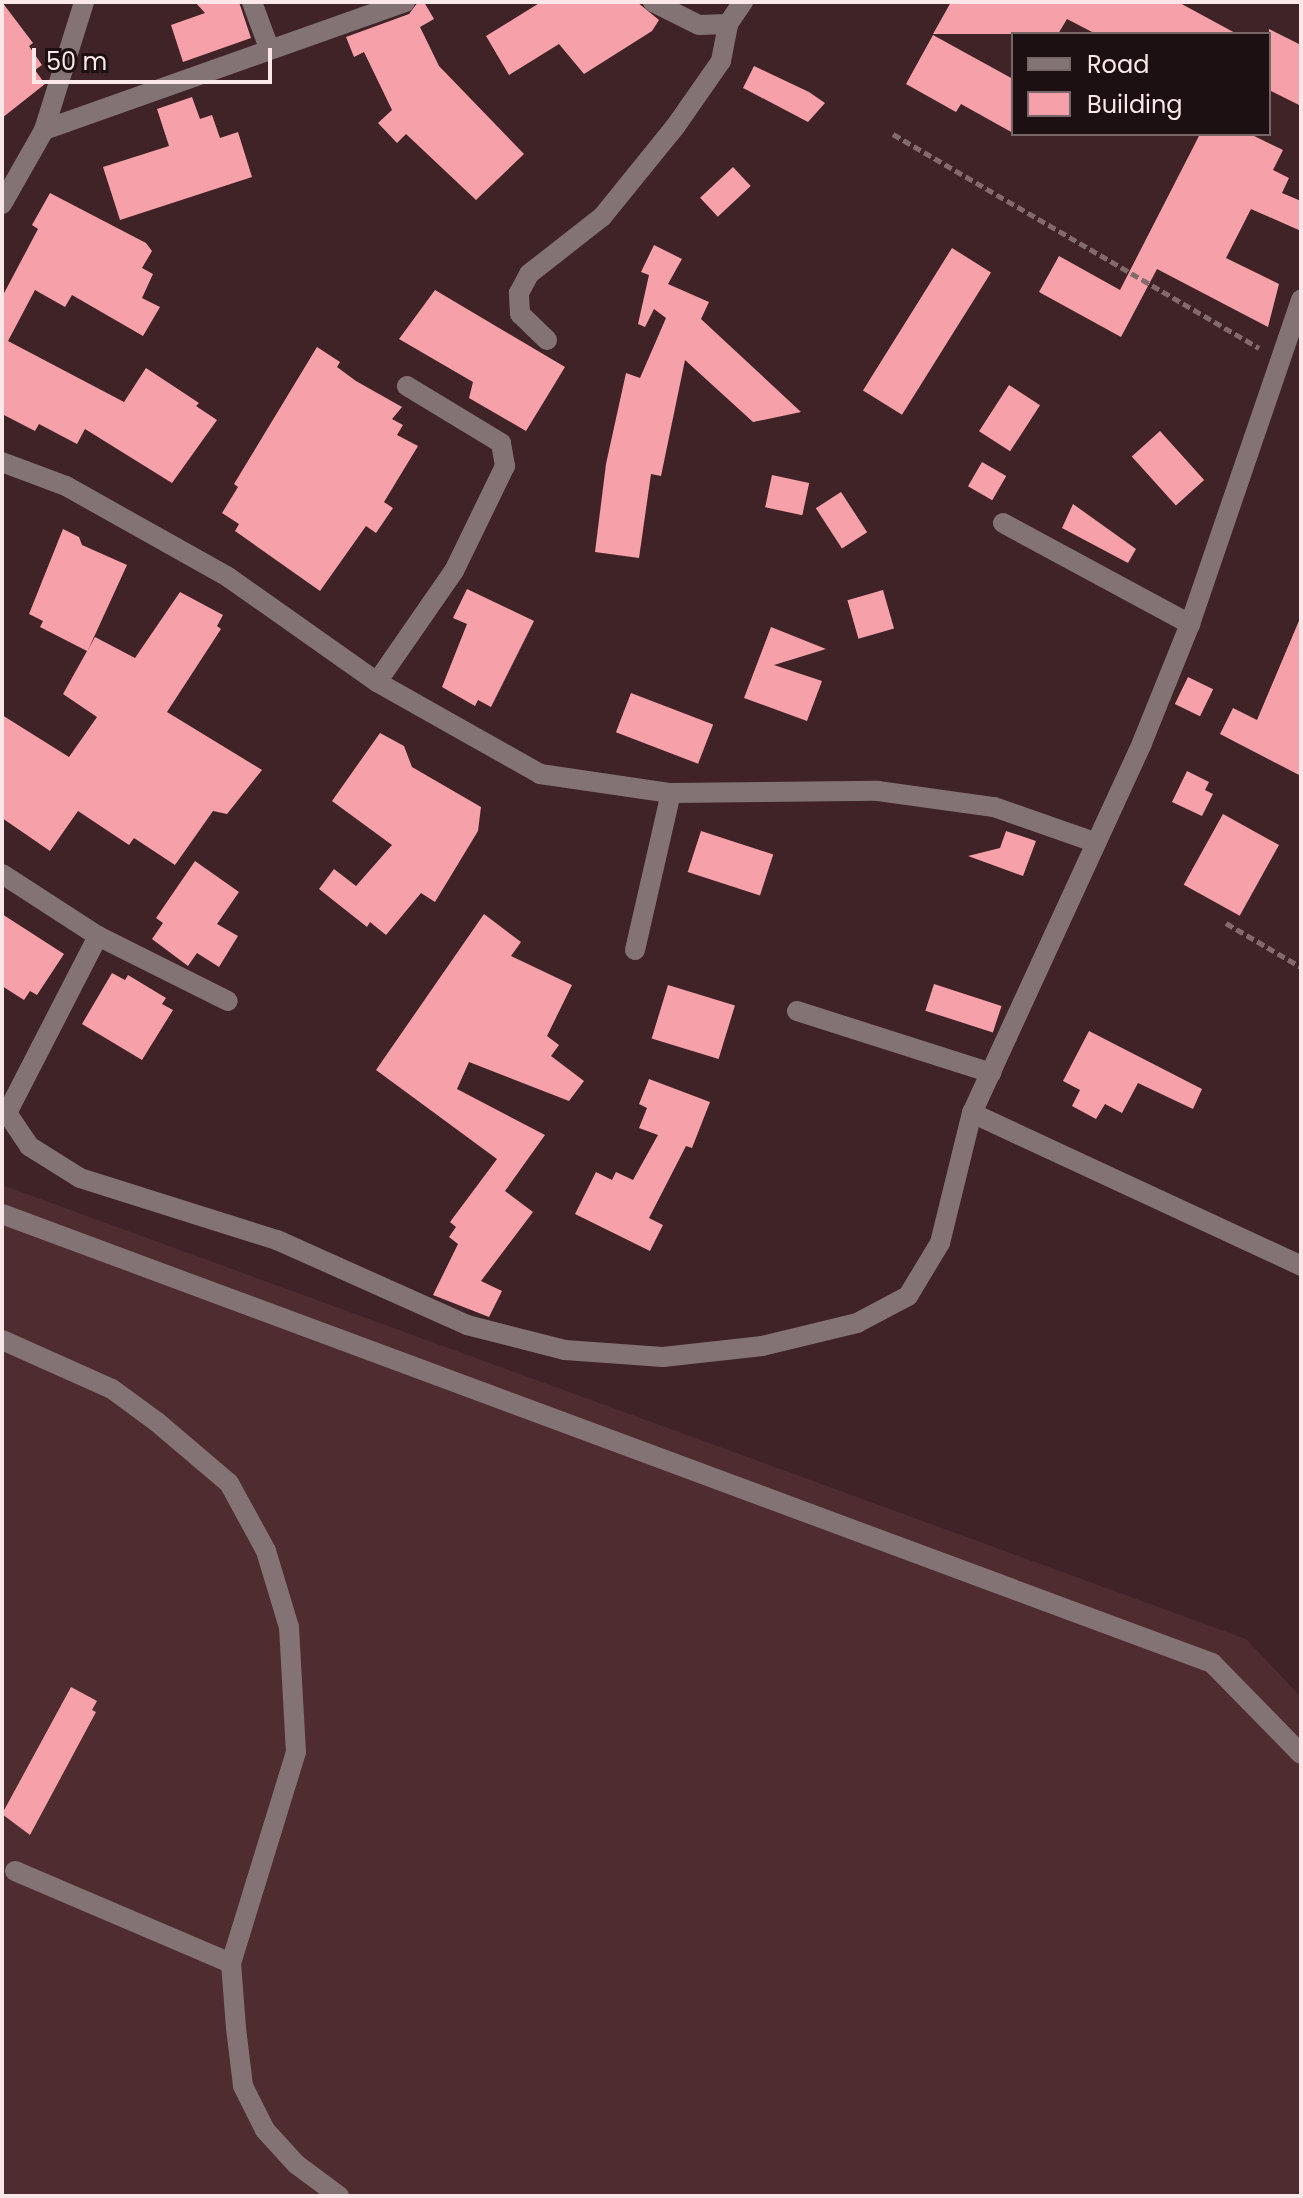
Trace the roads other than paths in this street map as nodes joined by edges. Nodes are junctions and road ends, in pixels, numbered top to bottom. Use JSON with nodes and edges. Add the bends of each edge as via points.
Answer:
{"nodes":[{"id":1,"x":84,"y":2,"type":"edge"},
{"id":2,"x":252,"y":2,"type":"edge"},
{"id":3,"x":405,"y":2,"type":"edge"},
{"id":4,"x":653,"y":2,"type":"edge"},
{"id":5,"x":743,"y":2,"type":"edge"},
{"id":6,"x":728,"y":24,"type":"junction"},
{"id":7,"x":269,"y":48,"type":"junction"},
{"id":8,"x":44,"y":130,"type":"junction"},
{"id":9,"x":2,"y":204,"type":"edge"},
{"id":10,"x":1301,"y":299,"type":"edge"},
{"id":11,"x":547,"y":340,"type":"dead end"},
{"id":12,"x":407,"y":386,"type":"dead end"},
{"id":13,"x":2,"y":462,"type":"edge"},
{"id":14,"x":1003,"y":523,"type":"dead end"},
{"id":15,"x":1190,"y":624,"type":"junction"},
{"id":16,"x":377,"y":682,"type":"junction"},
{"id":17,"x":671,"y":793,"type":"junction"},
{"id":18,"x":1094,"y":842,"type":"junction"},
{"id":19,"x":2,"y":874,"type":"edge"},
{"id":20,"x":98,"y":936,"type":"junction"},
{"id":21,"x":635,"y":950,"type":"dead end"},
{"id":22,"x":228,"y":1001,"type":"dead end"},
{"id":23,"x":797,"y":1011,"type":"dead end"},
{"id":24,"x":991,"y":1073,"type":"junction"},
{"id":25,"x":972,"y":1113,"type":"junction"},
{"id":26,"x":2,"y":1214,"type":"edge"},
{"id":27,"x":1301,"y":1266,"type":"edge"},
{"id":28,"x":2,"y":1340,"type":"edge"},
{"id":29,"x":1301,"y":1754,"type":"edge"},
{"id":30,"x":15,"y":1871,"type":"dead end"},
{"id":31,"x":231,"y":1963,"type":"junction"},
{"id":32,"x":339,"y":2196,"type":"edge"}],
"edges":[{"from":1,"to":8,"type":"street"},
{"from":2,"to":7,"type":"street"},
{"from":3,"to":7,"type":"street"},
{"from":4,"to":6,"type":"street","via":[[699,25]]},
{"from":5,"to":6,"type":"street"},
{"from":6,"to":11,"type":"street","via":[[721,61],[675,127],[602,217],[529,274],[519,293],[520,314]]},
{"from":7,"to":8,"type":"street"},
{"from":8,"to":9,"type":"street"},
{"from":10,"to":15,"type":"street"},
{"from":12,"to":16,"type":"street","via":[[501,443],[505,466],[454,571]]},
{"from":13,"to":16,"type":"street","via":[[66,486],[228,577]]},
{"from":14,"to":15,"type":"street"},
{"from":15,"to":18,"type":"street","via":[[1142,743]]},
{"from":16,"to":17,"type":"street","via":[[540,774]]},
{"from":17,"to":18,"type":"street","via":[[878,791],[994,807]]},
{"from":17,"to":21,"type":"street"},
{"from":18,"to":24,"type":"street"},
{"from":19,"to":20,"type":"street"},
{"from":20,"to":22,"type":"street"},
{"from":20,"to":25,"type":"street","via":[[7,1113],[29,1146],[80,1178],[277,1240],[467,1325],[565,1350],[663,1357],[762,1346],[857,1323],[908,1296],[940,1243]]},
{"from":23,"to":24,"type":"street"},
{"from":24,"to":25,"type":"street"},
{"from":25,"to":27,"type":"street"},
{"from":26,"to":29,"type":"street","via":[[1212,1663]]},
{"from":28,"to":31,"type":"street","via":[[112,1389],[157,1422],[229,1483],[266,1551],[289,1627],[296,1752]]},
{"from":30,"to":31,"type":"street"},
{"from":31,"to":32,"type":"street","via":[[243,2086],[265,2130],[296,2164]]}]}
